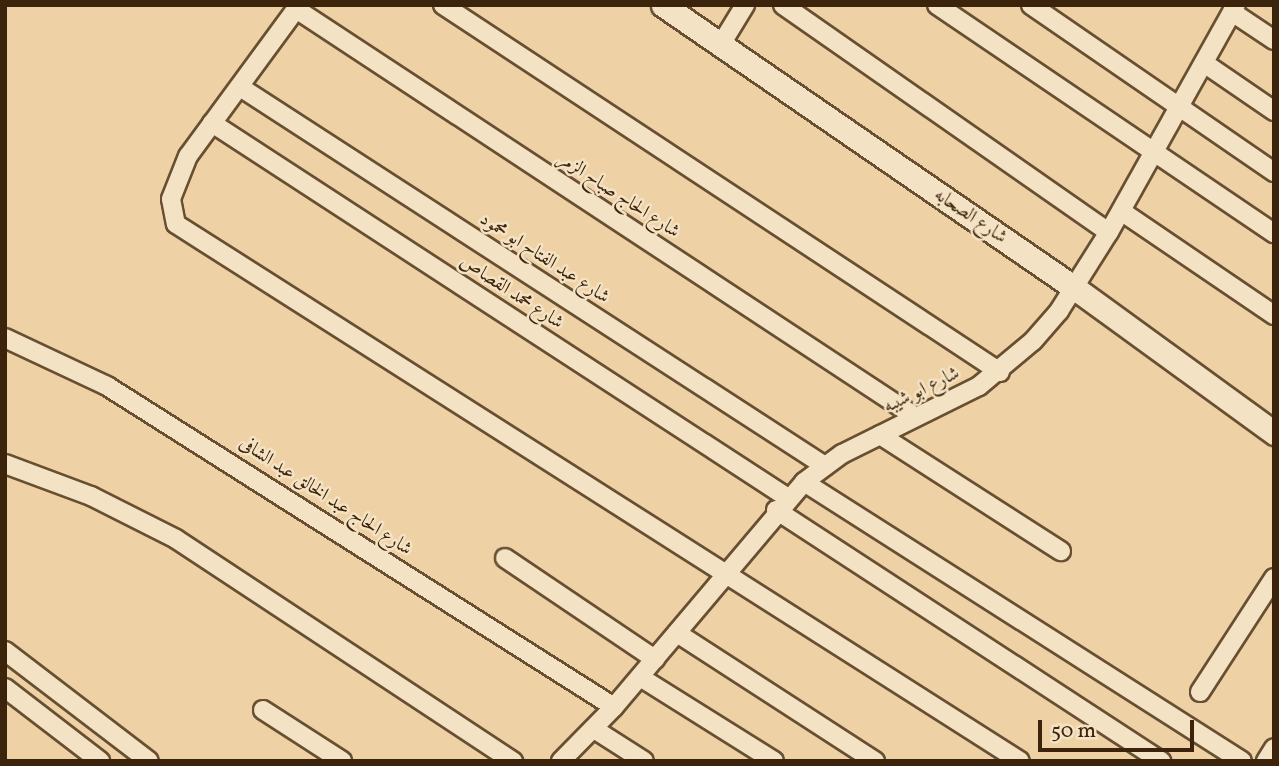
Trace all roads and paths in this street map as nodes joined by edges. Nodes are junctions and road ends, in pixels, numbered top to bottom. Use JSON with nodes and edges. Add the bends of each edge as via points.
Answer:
{"nodes":[{"id":1,"x":443,"y":5,"type":"edge"},
{"id":2,"x":663,"y":5,"type":"edge"},
{"id":3,"x":745,"y":5,"type":"edge"},
{"id":4,"x":783,"y":5,"type":"edge"},
{"id":5,"x":937,"y":5,"type":"edge"},
{"id":6,"x":1031,"y":5,"type":"edge"},
{"id":7,"x":298,"y":7,"type":"edge"},
{"id":8,"x":1234,"y":9,"type":"edge"},
{"id":9,"x":1274,"y":40,"type":"edge"},
{"id":10,"x":720,"y":46,"type":"junction"},
{"id":11,"x":1203,"y":63,"type":"junction"},
{"id":12,"x":240,"y":87,"type":"junction"},
{"id":13,"x":1180,"y":105,"type":"junction"},
{"id":14,"x":1274,"y":111,"type":"edge"},
{"id":15,"x":212,"y":123,"type":"junction"},
{"id":16,"x":1154,"y":151,"type":"junction"},
{"id":17,"x":1274,"y":172,"type":"edge"},
{"id":18,"x":1121,"y":211,"type":"junction"},
{"id":19,"x":1109,"y":232,"type":"junction"},
{"id":20,"x":1274,"y":233,"type":"edge"},
{"id":21,"x":1072,"y":286,"type":"junction"},
{"id":22,"x":1274,"y":315,"type":"edge"},
{"id":23,"x":5,"y":338,"type":"edge"},
{"id":24,"x":1000,"y":372,"type":"junction"},
{"id":25,"x":916,"y":417,"type":"junction"},
{"id":26,"x":1274,"y":433,"type":"edge"},
{"id":27,"x":880,"y":435,"type":"junction"},
{"id":28,"x":5,"y":464,"type":"edge"},
{"id":29,"x":825,"y":466,"type":"junction"},
{"id":30,"x":804,"y":482,"type":"junction"},
{"id":31,"x":782,"y":504,"type":"junction"},
{"id":32,"x":1060,"y":551,"type":"dead end"},
{"id":33,"x":505,"y":558,"type":"dead end"},
{"id":34,"x":725,"y":574,"type":"junction"},
{"id":35,"x":1274,"y":578,"type":"edge"},
{"id":36,"x":677,"y":633,"type":"junction"},
{"id":37,"x":5,"y":651,"type":"edge"},
{"id":38,"x":655,"y":659,"type":"junction"},
{"id":39,"x":639,"y":677,"type":"junction"},
{"id":40,"x":5,"y":688,"type":"edge"},
{"id":41,"x":1200,"y":692,"type":"dead end"},
{"id":42,"x":614,"y":707,"type":"junction"},
{"id":43,"x":263,"y":710,"type":"dead end"},
{"id":44,"x":594,"y":729,"type":"junction"},
{"id":45,"x":1274,"y":748,"type":"edge"},
{"id":46,"x":100,"y":761,"type":"edge"},
{"id":47,"x":149,"y":761,"type":"edge"},
{"id":48,"x":342,"y":761,"type":"edge"},
{"id":49,"x":513,"y":761,"type":"edge"},
{"id":50,"x":561,"y":761,"type":"edge"},
{"id":51,"x":644,"y":761,"type":"edge"},
{"id":52,"x":774,"y":761,"type":"edge"},
{"id":53,"x":876,"y":761,"type":"edge"},
{"id":54,"x":1020,"y":761,"type":"edge"},
{"id":55,"x":1161,"y":761,"type":"edge"},
{"id":56,"x":1242,"y":761,"type":"edge"},
{"id":57,"x":1266,"y":761,"type":"edge"}],
"edges":[{"from":1,"to":24,"type":"street"},
{"from":2,"to":10,"type":"street","name":"شارع الصحابه"},
{"from":3,"to":10,"type":"street"},
{"from":4,"to":19,"type":"street"},
{"from":5,"to":16,"type":"street"},
{"from":6,"to":13,"type":"street"},
{"from":7,"to":12,"type":"street"},
{"from":7,"to":25,"type":"street","name":"شارع الحاج صباح الزمر"},
{"from":8,"to":9,"type":"street"},
{"from":8,"to":11,"type":"street","name":"شارع ابو شيبه"},
{"from":10,"to":21,"type":"street","name":"شارع الصحابه"},
{"from":11,"to":13,"type":"street","name":"شارع ابو شيبه"},
{"from":11,"to":14,"type":"street"},
{"from":12,"to":15,"type":"street"},
{"from":12,"to":29,"type":"street","name":"شارع عبد الفتاح ابو محمود"},
{"from":13,"to":16,"type":"street","name":"شارع ابو شيبه"},
{"from":13,"to":17,"type":"street"},
{"from":15,"to":31,"type":"street","name":"شارع محمد القصاص"},
{"from":15,"to":34,"type":"street","via":[[188,156],[171,199],[176,224]]},
{"from":16,"to":18,"type":"street","name":"شارع ابو شيبه"},
{"from":16,"to":20,"type":"street"},
{"from":18,"to":19,"type":"street","name":"شارع ابو شيبه"},
{"from":18,"to":22,"type":"street"},
{"from":19,"to":21,"type":"street","name":"شارع ابو شيبه"},
{"from":21,"to":24,"type":"street","name":"شارع ابو شيبه","via":[[1059,311]]},
{"from":21,"to":26,"type":"street","name":"شارع الصحابه"},
{"from":23,"to":42,"type":"street","name":"شارع الحاج عبد الخالق عبد الشافى","via":[[107,386]]},
{"from":24,"to":25,"type":"street","name":"شارع ابو شيبه"},
{"from":25,"to":27,"type":"street","name":"شارع ابو شيبه"},
{"from":27,"to":29,"type":"street","name":"شارع ابو شيبه"},
{"from":27,"to":32,"type":"street"},
{"from":28,"to":49,"type":"street","via":[[91,496],[177,539]]},
{"from":29,"to":30,"type":"street","name":"شارع ابو شيبه"},
{"from":30,"to":31,"type":"street","name":"شارع ابو شيبه"},
{"from":30,"to":56,"type":"street"},
{"from":31,"to":34,"type":"street","name":"شارع ابو شيبه"},
{"from":31,"to":55,"type":"street","name":"شارع محمد القصاص"},
{"from":33,"to":38,"type":"street"},
{"from":34,"to":36,"type":"street","name":"شارع ابو شيبه"},
{"from":34,"to":54,"type":"street"},
{"from":35,"to":41,"type":"street"},
{"from":36,"to":38,"type":"street","name":"شارع ابو شيبه"},
{"from":36,"to":53,"type":"street"},
{"from":37,"to":47,"type":"street"},
{"from":38,"to":39,"type":"street","name":"شارع ابو شيبه"},
{"from":39,"to":42,"type":"street","name":"شارع ابو شيبه"},
{"from":39,"to":52,"type":"street"},
{"from":40,"to":46,"type":"street"},
{"from":42,"to":44,"type":"street","name":"شارع ابو شيبه"},
{"from":43,"to":48,"type":"street"},
{"from":44,"to":50,"type":"street","name":"شارع ابو شيبه"},
{"from":44,"to":51,"type":"street"},
{"from":45,"to":57,"type":"street"}]}
